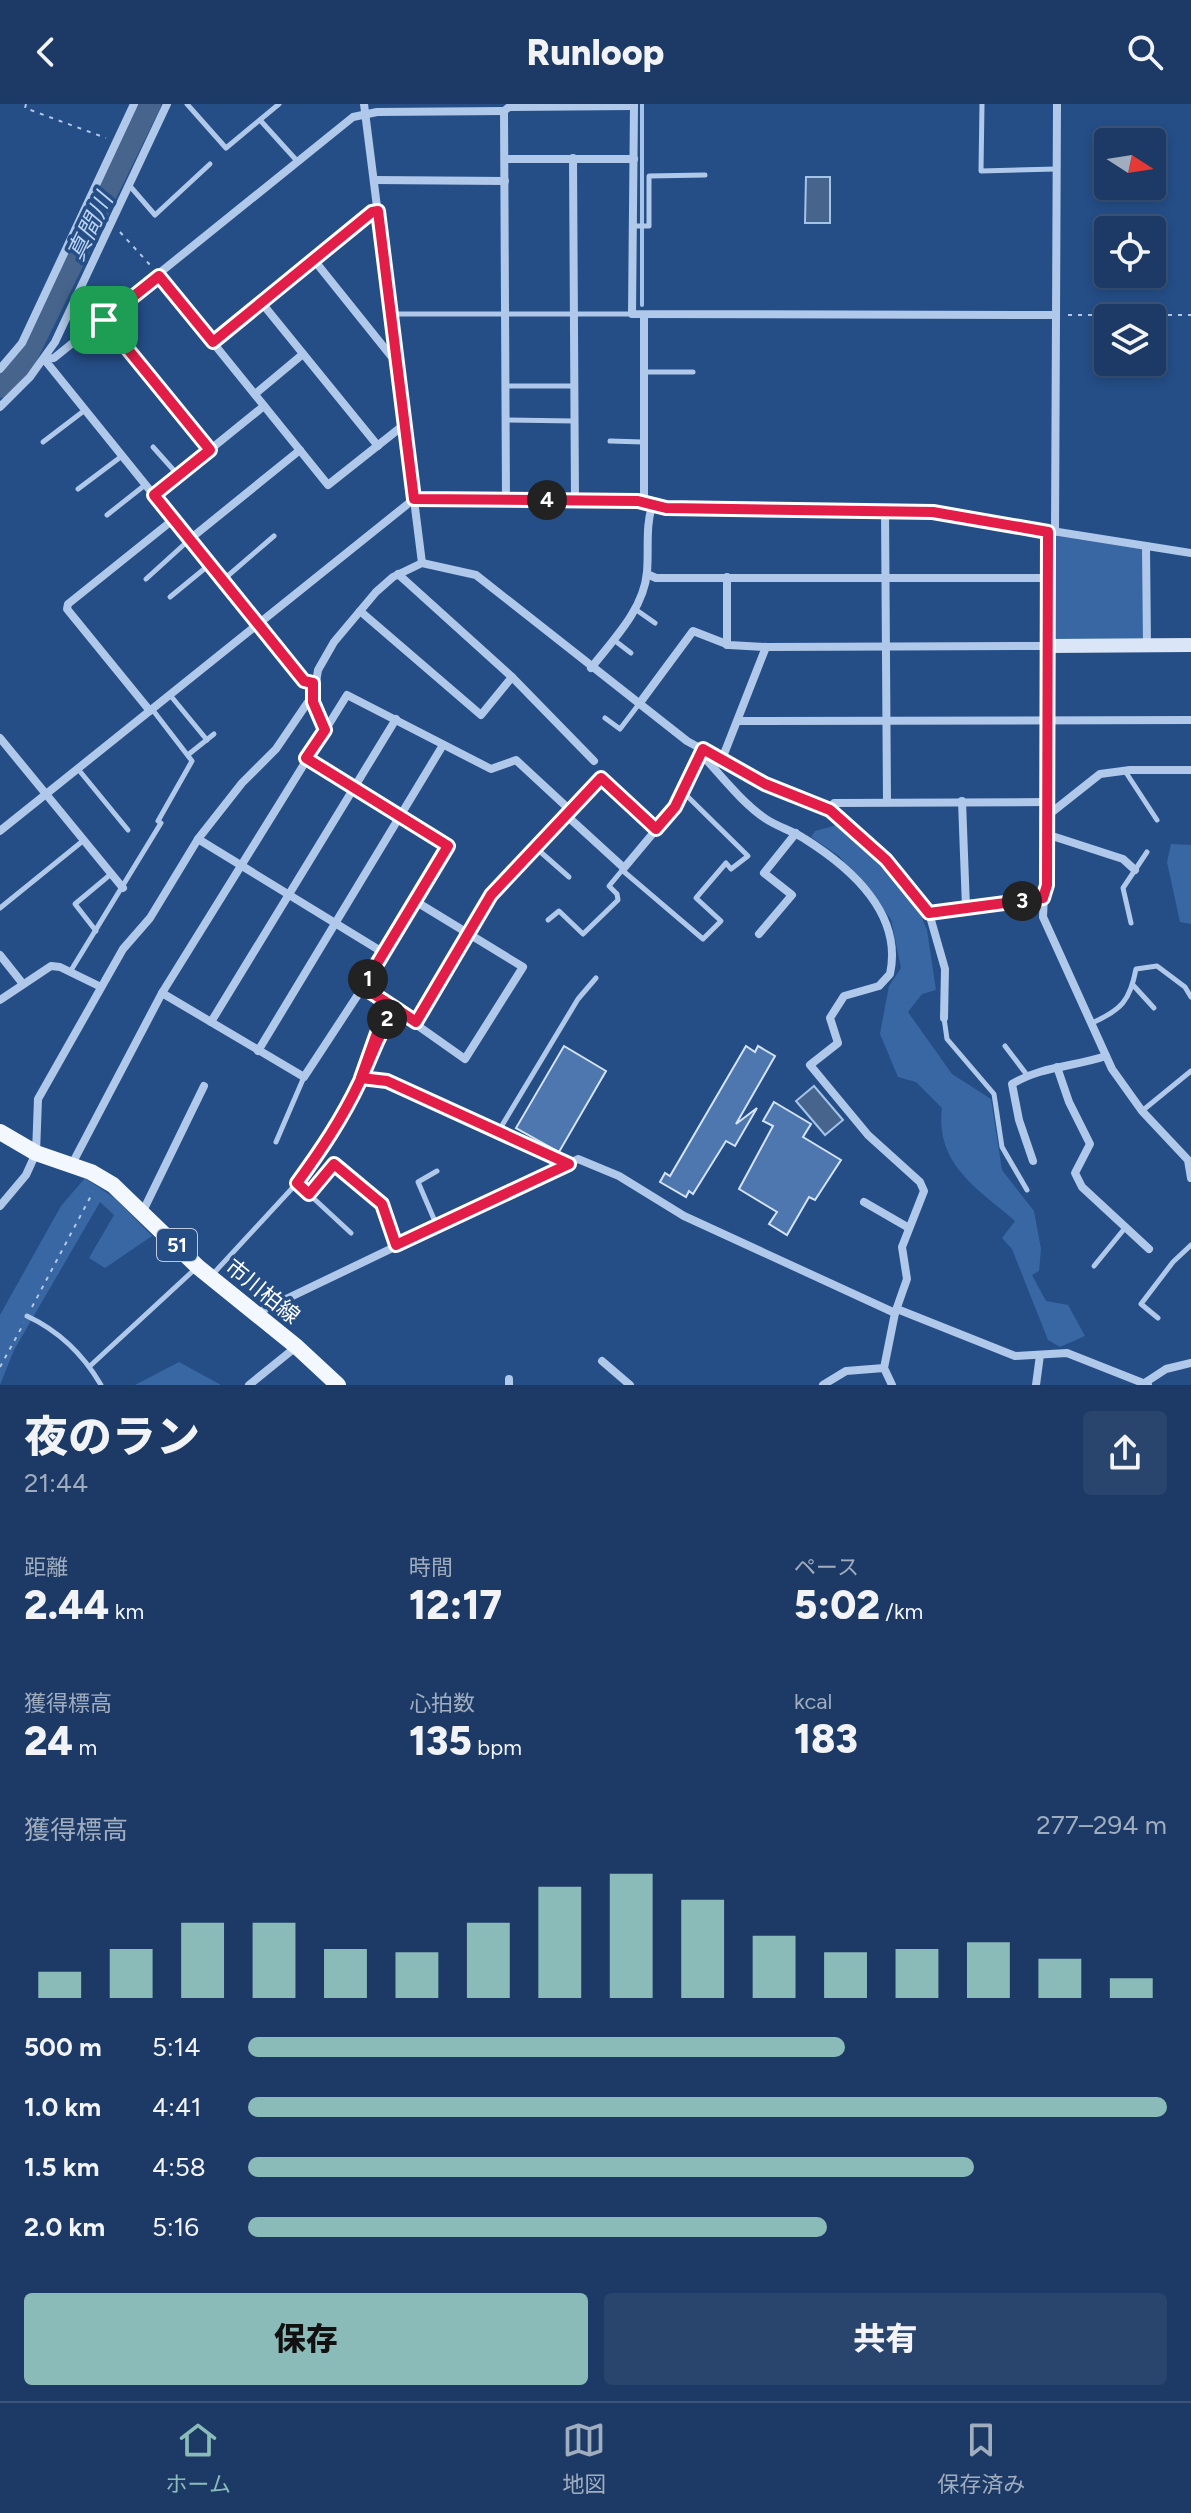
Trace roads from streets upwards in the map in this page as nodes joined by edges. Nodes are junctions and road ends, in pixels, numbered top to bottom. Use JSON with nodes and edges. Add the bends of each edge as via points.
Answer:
{"nodes":[{"id":1,"x":134,"y":104,"type":"edge"},
{"id":2,"x":167,"y":104,"type":"edge"},
{"id":3,"x":1057,"y":104,"type":"edge"},
{"id":4,"x":634,"y":105,"type":"edge"},
{"id":5,"x":364,"y":107,"type":"edge"},
{"id":6,"x":504,"y":111,"type":"junction"},
{"id":7,"x":573,"y":158,"type":"junction"},
{"id":8,"x":505,"y":159,"type":"junction"},
{"id":9,"x":634,"y":159,"type":"junction"},
{"id":10,"x":374,"y":180,"type":"junction"},
{"id":11,"x":505,"y":181,"type":"junction"},
{"id":12,"x":378,"y":211,"type":"junction"},
{"id":13,"x":314,"y":260,"type":"junction"},
{"id":14,"x":159,"y":276,"type":"junction"},
{"id":15,"x":261,"y":302,"type":"junction"},
{"id":16,"x":644,"y":315,"type":"junction"},
{"id":17,"x":1056,"y":315,"type":"junction"},
{"id":18,"x":104,"y":320,"type":"junction"},
{"id":19,"x":213,"y":342,"type":"junction"},
{"id":20,"x":303,"y":354,"type":"junction"},
{"id":21,"x":396,"y":357,"type":"junction"},
{"id":22,"x":44,"y":359,"type":"junction"},
{"id":23,"x":0,"y":369,"type":"edge"},
{"id":24,"x":255,"y":394,"type":"junction"},
{"id":25,"x":264,"y":406,"type":"junction"},
{"id":26,"x":0,"y":407,"type":"edge"},
{"id":27,"x":405,"y":424,"type":"junction"},
{"id":28,"x":378,"y":446,"type":"junction"},
{"id":29,"x":210,"y":450,"type":"junction"},
{"id":30,"x":300,"y":450,"type":"junction"},
{"id":31,"x":154,"y":495,"type":"junction"},
{"id":32,"x":414,"y":499,"type":"junction"},
{"id":33,"x":506,"y":500,"type":"junction"},
{"id":34,"x":575,"y":500,"type":"junction"},
{"id":35,"x":648,"y":502,"type":"junction"},
{"id":36,"x":885,"y":510,"type":"junction"},
{"id":37,"x":174,"y":519,"type":"junction"},
{"id":38,"x":1051,"y":532,"type":"junction"},
{"id":39,"x":190,"y":539,"type":"junction"},
{"id":40,"x":1146,"y":546,"type":"junction"},
{"id":41,"x":1191,"y":553,"type":"edge"},
{"id":42,"x":422,"y":563,"type":"junction"},
{"id":43,"x":398,"y":574,"type":"junction"},
{"id":44,"x":647,"y":574,"type":"junction"},
{"id":45,"x":727,"y":577,"type":"junction"},
{"id":46,"x":886,"y":577,"type":"junction"},
{"id":47,"x":1048,"y":578,"type":"junction"},
{"id":48,"x":360,"y":611,"type":"junction"},
{"id":49,"x":256,"y":623,"type":"junction"},
{"id":50,"x":727,"y":645,"type":"junction"},
{"id":51,"x":1191,"y":645,"type":"edge"},
{"id":52,"x":1048,"y":646,"type":"junction"},
{"id":53,"x":1147,"y":646,"type":"junction"},
{"id":54,"x":766,"y":647,"type":"junction"},
{"id":55,"x":886,"y":648,"type":"junction"},
{"id":56,"x":591,"y":668,"type":"junction"},
{"id":57,"x":512,"y":677,"type":"junction"},
{"id":58,"x":313,"y":683,"type":"junction"},
{"id":59,"x":313,"y":702,"type":"junction"},
{"id":60,"x":639,"y":704,"type":"junction"},
{"id":61,"x":151,"y":710,"type":"junction"},
{"id":62,"x":396,"y":719,"type":"junction"},
{"id":63,"x":887,"y":720,"type":"junction"},
{"id":64,"x":1048,"y":720,"type":"junction"},
{"id":65,"x":1191,"y":720,"type":"edge"},
{"id":66,"x":739,"y":721,"type":"junction"},
{"id":67,"x":325,"y":730,"type":"junction"},
{"id":68,"x":0,"y":738,"type":"edge"},
{"id":69,"x":443,"y":745,"type":"junction"},
{"id":70,"x":702,"y":752,"type":"junction"},
{"id":71,"x":306,"y":758,"type":"junction"},
{"id":72,"x":722,"y":759,"type":"junction"},
{"id":73,"x":594,"y":761,"type":"dead end"},
{"id":74,"x":1191,"y":770,"type":"edge"},
{"id":75,"x":354,"y":788,"type":"junction"},
{"id":76,"x":46,"y":794,"type":"junction"},
{"id":77,"x":962,"y":801,"type":"junction"},
{"id":78,"x":887,"y":802,"type":"junction"},
{"id":79,"x":1048,"y":802,"type":"junction"},
{"id":80,"x":830,"y":810,"type":"junction"},
{"id":81,"x":568,"y":812,"type":"junction"},
{"id":82,"x":1047,"y":816,"type":"junction"},
{"id":83,"x":401,"y":817,"type":"junction"},
{"id":84,"x":656,"y":829,"type":"junction"},
{"id":85,"x":0,"y":831,"type":"edge"},
{"id":86,"x":796,"y":833,"type":"junction"},
{"id":87,"x":1046,"y":834,"type":"junction"},
{"id":88,"x":198,"y":839,"type":"junction"},
{"id":89,"x":239,"y":866,"type":"junction"},
{"id":90,"x":1135,"y":870,"type":"road end"},
{"id":91,"x":123,"y":888,"type":"road end"},
{"id":92,"x":288,"y":896,"type":"junction"},
{"id":93,"x":1043,"y":898,"type":"junction"},
{"id":94,"x":415,"y":901,"type":"junction"},
{"id":95,"x":966,"y":908,"type":"junction"},
{"id":96,"x":929,"y":913,"type":"junction"},
{"id":97,"x":336,"y":924,"type":"junction"},
{"id":98,"x":469,"y":934,"type":"junction"},
{"id":99,"x":759,"y":934,"type":"dead end"},
{"id":100,"x":384,"y":953,"type":"junction"},
{"id":101,"x":0,"y":955,"type":"edge"},
{"id":102,"x":23,"y":984,"type":"junction"},
{"id":103,"x":101,"y":987,"type":"junction"},
{"id":104,"x":363,"y":987,"type":"junction"},
{"id":105,"x":162,"y":993,"type":"junction"},
{"id":106,"x":0,"y":1000,"type":"edge"},
{"id":107,"x":395,"y":1008,"type":"junction"},
{"id":108,"x":944,"y":1018,"type":"road end"},
{"id":109,"x":211,"y":1022,"type":"junction"},
{"id":110,"x":416,"y":1022,"type":"junction"},
{"id":111,"x":258,"y":1051,"type":"junction"},
{"id":112,"x":1106,"y":1056,"type":"junction"},
{"id":113,"x":1057,"y":1067,"type":"junction"},
{"id":114,"x":204,"y":1086,"type":"dead end"},
{"id":115,"x":0,"y":1132,"type":"edge"},
{"id":116,"x":36,"y":1153,"type":"junction"},
{"id":117,"x":1189,"y":1160,"type":"edge"},
{"id":118,"x":1033,"y":1161,"type":"dead end"},
{"id":119,"x":72,"y":1164,"type":"junction"},
{"id":120,"x":1191,"y":1178,"type":"edge"},
{"id":121,"x":297,"y":1183,"type":"road end"},
{"id":122,"x":309,"y":1194,"type":"road end"},
{"id":123,"x":864,"y":1202,"type":"dead end"},
{"id":124,"x":0,"y":1206,"type":"edge"},
{"id":125,"x":143,"y":1211,"type":"junction"},
{"id":126,"x":909,"y":1228,"type":"junction"},
{"id":127,"x":396,"y":1245,"type":"junction"},
{"id":128,"x":1149,"y":1249,"type":"dead end"},
{"id":129,"x":896,"y":1311,"type":"junction"},
{"id":130,"x":255,"y":1314,"type":"junction"},
{"id":131,"x":297,"y":1347,"type":"junction"},
{"id":132,"x":1040,"y":1355,"type":"junction"},
{"id":133,"x":602,"y":1361,"type":"dead end"},
{"id":134,"x":1191,"y":1363,"type":"edge"},
{"id":135,"x":884,"y":1368,"type":"junction"},
{"id":136,"x":1147,"y":1384,"type":"edge"},
{"id":137,"x":249,"y":1385,"type":"edge"},
{"id":138,"x":338,"y":1385,"type":"edge"},
{"id":139,"x":630,"y":1385,"type":"edge"},
{"id":140,"x":823,"y":1385,"type":"edge"},
{"id":141,"x":892,"y":1385,"type":"edge"},
{"id":142,"x":1036,"y":1385,"type":"edge"}],
"edges":[{"from":1,"to":23,"type":"street","via":[[22,343]]},
{"from":2,"to":22,"type":"street"},
{"from":3,"to":17,"type":"street"},
{"from":4,"to":6,"type":"street"},
{"from":4,"to":9,"type":"street"},
{"from":5,"to":6,"type":"street"},
{"from":5,"to":10,"type":"street"},
{"from":5,"to":14,"type":"street"},
{"from":6,"to":8,"type":"street"},
{"from":7,"to":8,"type":"street"},
{"from":7,"to":9,"type":"street"},
{"from":7,"to":34,"type":"street"},
{"from":8,"to":11,"type":"street"},
{"from":9,"to":16,"type":"street","via":[[632,314]]},
{"from":10,"to":11,"type":"street"},
{"from":10,"to":12,"type":"street"},
{"from":11,"to":33,"type":"street"},
{"from":12,"to":13,"type":"street"},
{"from":12,"to":21,"type":"street"},
{"from":13,"to":15,"type":"street"},
{"from":13,"to":21,"type":"street"},
{"from":14,"to":18,"type":"street"},
{"from":14,"to":19,"type":"street"},
{"from":15,"to":19,"type":"street"},
{"from":15,"to":20,"type":"street"},
{"from":16,"to":17,"type":"street"},
{"from":16,"to":35,"type":"street"},
{"from":17,"to":38,"type":"street"},
{"from":18,"to":22,"type":"street","via":[[54,358]]},
{"from":18,"to":29,"type":"street"},
{"from":19,"to":24,"type":"street"},
{"from":20,"to":24,"type":"street"},
{"from":20,"to":28,"type":"street"},
{"from":21,"to":27,"type":"street"},
{"from":22,"to":26,"type":"street"},
{"from":22,"to":31,"type":"street"},
{"from":24,"to":25,"type":"street"},
{"from":25,"to":29,"type":"street"},
{"from":25,"to":30,"type":"street"},
{"from":27,"to":28,"type":"street"},
{"from":27,"to":32,"type":"street"},
{"from":28,"to":30,"type":"street","via":[[328,485]]},
{"from":29,"to":31,"type":"street"},
{"from":30,"to":39,"type":"street"},
{"from":31,"to":37,"type":"street"},
{"from":32,"to":33,"type":"street"},
{"from":32,"to":42,"type":"street"},
{"from":32,"to":49,"type":"street"},
{"from":33,"to":34,"type":"street"},
{"from":34,"to":35,"type":"street"},
{"from":35,"to":36,"type":"street","via":[[666,508]]},
{"from":35,"to":44,"type":"street"},
{"from":36,"to":38,"type":"street","via":[[933,512]]},
{"from":36,"to":46,"type":"street"},
{"from":37,"to":39,"type":"street"},
{"from":37,"to":61,"type":"street","via":[[67,609]]},
{"from":38,"to":40,"type":"street"},
{"from":38,"to":47,"type":"street"},
{"from":39,"to":49,"type":"street"},
{"from":40,"to":41,"type":"street"},
{"from":40,"to":53,"type":"street"},
{"from":42,"to":43,"type":"street"},
{"from":42,"to":56,"type":"street","via":[[476,575]]},
{"from":43,"to":48,"type":"street"},
{"from":43,"to":57,"type":"street"},
{"from":44,"to":45,"type":"street"},
{"from":44,"to":56,"type":"street","via":[[634,609]]},
{"from":45,"to":46,"type":"street"},
{"from":45,"to":50,"type":"street"},
{"from":46,"to":47,"type":"street"},
{"from":46,"to":55,"type":"street"},
{"from":47,"to":52,"type":"street"},
{"from":48,"to":57,"type":"street","via":[[481,715]]},
{"from":48,"to":58,"type":"street","via":[[334,642]]},
{"from":49,"to":58,"type":"street","via":[[304,681]]},
{"from":49,"to":61,"type":"street"},
{"from":50,"to":54,"type":"street"},
{"from":50,"to":60,"type":"street","via":[[693,631]]},
{"from":51,"to":53,"type":"street"},
{"from":52,"to":53,"type":"street"},
{"from":52,"to":55,"type":"street"},
{"from":52,"to":64,"type":"street"},
{"from":54,"to":55,"type":"street"},
{"from":54,"to":66,"type":"street"},
{"from":55,"to":63,"type":"street"},
{"from":56,"to":60,"type":"street"},
{"from":57,"to":73,"type":"street"},
{"from":58,"to":59,"type":"street"},
{"from":59,"to":67,"type":"street"},
{"from":59,"to":88,"type":"street"},
{"from":60,"to":70,"type":"street"},
{"from":61,"to":76,"type":"street"},
{"from":62,"to":67,"type":"street","via":[[347,695]]},
{"from":62,"to":69,"type":"street"},
{"from":62,"to":75,"type":"street"},
{"from":63,"to":64,"type":"street"},
{"from":63,"to":66,"type":"street"},
{"from":63,"to":78,"type":"street"},
{"from":64,"to":65,"type":"street"},
{"from":64,"to":79,"type":"street"},
{"from":66,"to":72,"type":"street"},
{"from":67,"to":71,"type":"street"},
{"from":68,"to":76,"type":"street"},
{"from":69,"to":81,"type":"street","via":[[491,769],[516,760]]},
{"from":69,"to":83,"type":"street"},
{"from":70,"to":72,"type":"street"},
{"from":70,"to":84,"type":"street","via":[[683,792]]},
{"from":70,"to":86,"type":"street","via":[[765,819]]},
{"from":71,"to":75,"type":"street"},
{"from":71,"to":89,"type":"street"},
{"from":72,"to":80,"type":"street","via":[[765,784]]},
{"from":74,"to":82,"type":"street","via":[[1100,774]]},
{"from":75,"to":83,"type":"street"},
{"from":75,"to":92,"type":"street"},
{"from":76,"to":85,"type":"street"},
{"from":76,"to":91,"type":"street"},
{"from":77,"to":78,"type":"street"},
{"from":77,"to":79,"type":"street"},
{"from":77,"to":95,"type":"street"},
{"from":78,"to":80,"type":"street","via":[[834,803]]},
{"from":79,"to":82,"type":"street"},
{"from":80,"to":96,"type":"street","via":[[886,860]]},
{"from":81,"to":84,"type":"street","via":[[601,778]]},
{"from":81,"to":84,"type":"street","via":[[623,869]]},
{"from":81,"to":98,"type":"street","via":[[491,895]]},
{"from":82,"to":87,"type":"street"},
{"from":83,"to":94,"type":"street","via":[[448,846]]},
{"from":83,"to":97,"type":"street"},
{"from":86,"to":99,"type":"street","via":[[764,873],[792,895]]},
{"from":86,"to":126,"type":"street","via":[[845,868],[873,899],[891,934],[890,974],[879,986],[844,996],[830,1018],[838,1043],[810,1065],[868,1135],[920,1182],[924,1195]]},
{"from":87,"to":90,"type":"street","via":[[1123,859]]},
{"from":87,"to":93,"type":"street"},
{"from":88,"to":89,"type":"street"},
{"from":88,"to":103,"type":"street"},
{"from":89,"to":92,"type":"street"},
{"from":89,"to":105,"type":"street"},
{"from":92,"to":97,"type":"street"},
{"from":92,"to":109,"type":"street"},
{"from":93,"to":95,"type":"street"},
{"from":93,"to":112,"type":"street","via":[[1043,917]]},
{"from":94,"to":98,"type":"street"},
{"from":94,"to":100,"type":"street"},
{"from":95,"to":96,"type":"street"},
{"from":96,"to":108,"type":"street","via":[[945,969]]},
{"from":97,"to":100,"type":"street"},
{"from":97,"to":111,"type":"street"},
{"from":98,"to":110,"type":"street"},
{"from":98,"to":110,"type":"street","via":[[523,967],[465,1059]]},
{"from":100,"to":104,"type":"street"},
{"from":101,"to":102,"type":"street"},
{"from":102,"to":103,"type":"street","via":[[51,966]]},
{"from":102,"to":106,"type":"street"},
{"from":103,"to":116,"type":"street","via":[[38,1099]]},
{"from":104,"to":107,"type":"street"},
{"from":104,"to":111,"type":"street","via":[[304,1077]]},
{"from":105,"to":109,"type":"street"},
{"from":105,"to":119,"type":"street"},
{"from":107,"to":110,"type":"street"},
{"from":107,"to":121,"type":"street","via":[[377,1033],[331,1137]]},
{"from":109,"to":111,"type":"street"},
{"from":112,"to":113,"type":"street"},
{"from":112,"to":117,"type":"street","via":[[1142,1111]]},
{"from":113,"to":118,"type":"street","via":[[1012,1084]]},
{"from":113,"to":128,"type":"street","via":[[1090,1144],[1075,1173],[1082,1187]]},
{"from":114,"to":125,"type":"street"},
{"from":115,"to":116,"type":"main road","name":"市川柏線","number":"51"},
{"from":116,"to":119,"type":"main road","name":"市川柏線","number":"51"},
{"from":116,"to":124,"type":"street","via":[[26,1175]]},
{"from":117,"to":120,"type":"street"},
{"from":119,"to":125,"type":"main road","name":"市川柏線","number":"51","via":[[101,1177]]},
{"from":122,"to":127,"type":"street","via":[[334,1164],[382,1204]]},
{"from":123,"to":126,"type":"street"},
{"from":125,"to":130,"type":"main road","name":"市川柏線","number":"51"},
{"from":126,"to":129,"type":"street","via":[[902,1247],[907,1279]]},
{"from":127,"to":129,"type":"street","via":[[578,1159],[611,1172],[684,1216]]},
{"from":127,"to":130,"type":"street"},
{"from":129,"to":132,"type":"street","via":[[1015,1356]]},
{"from":129,"to":135,"type":"street"},
{"from":130,"to":131,"type":"main road","name":"市川柏線","number":"51"},
{"from":131,"to":137,"type":"street"},
{"from":131,"to":138,"type":"main road","name":"市川柏線","number":"51"},
{"from":132,"to":136,"type":"street","via":[[1067,1353]]},
{"from":132,"to":142,"type":"street"},
{"from":133,"to":139,"type":"street"},
{"from":134,"to":136,"type":"street","via":[[1166,1369]]},
{"from":135,"to":140,"type":"street","via":[[846,1371]]},
{"from":135,"to":141,"type":"street"}]}
